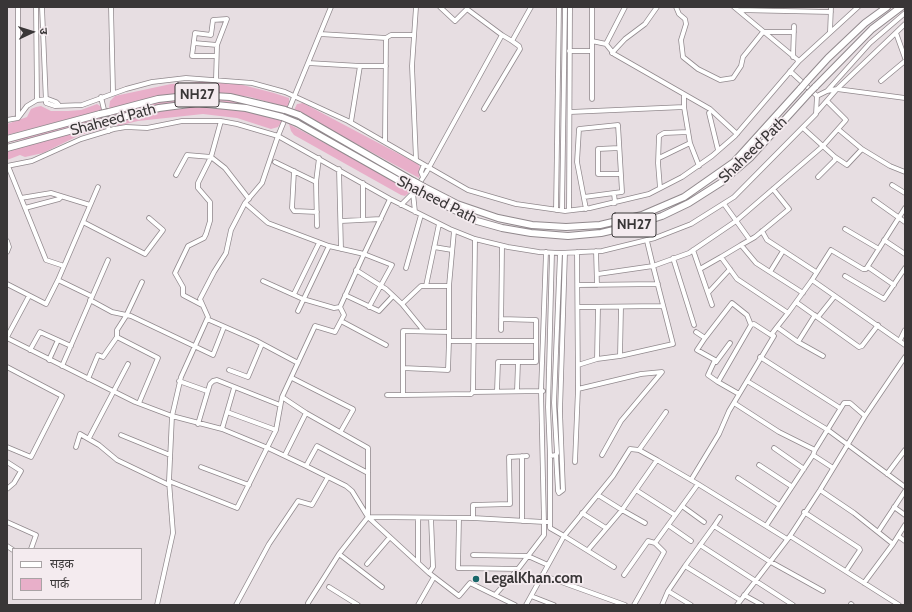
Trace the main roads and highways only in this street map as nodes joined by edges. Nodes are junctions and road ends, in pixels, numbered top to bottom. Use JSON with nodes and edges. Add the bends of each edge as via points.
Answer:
{"nodes":[{"id":1,"x":888,"y":7,"type":"edge"},
{"id":2,"x":901,"y":7,"type":"edge"},
{"id":3,"x":7,"y":139,"type":"edge"},
{"id":4,"x":7,"y":148,"type":"edge"}],
"edges":[{"from":1,"to":3,"type":"highway","name":"Shaheed Path","number":"NH27","bridge":true,"via":[[828,58],[734,162],[684,197],[642,215],[600,225],[532,225],[498,218],[457,204],[299,116],[248,100],[196,95],[158,99]]},
{"from":2,"to":4,"type":"highway","name":"Shaheed Path","number":"NH27","bridge":true,"via":[[872,29],[750,158],[722,182],[668,213],[602,233],[568,236],[531,233],[477,221],[417,193],[297,123],[246,108],[196,103],[159,108]]}]}
